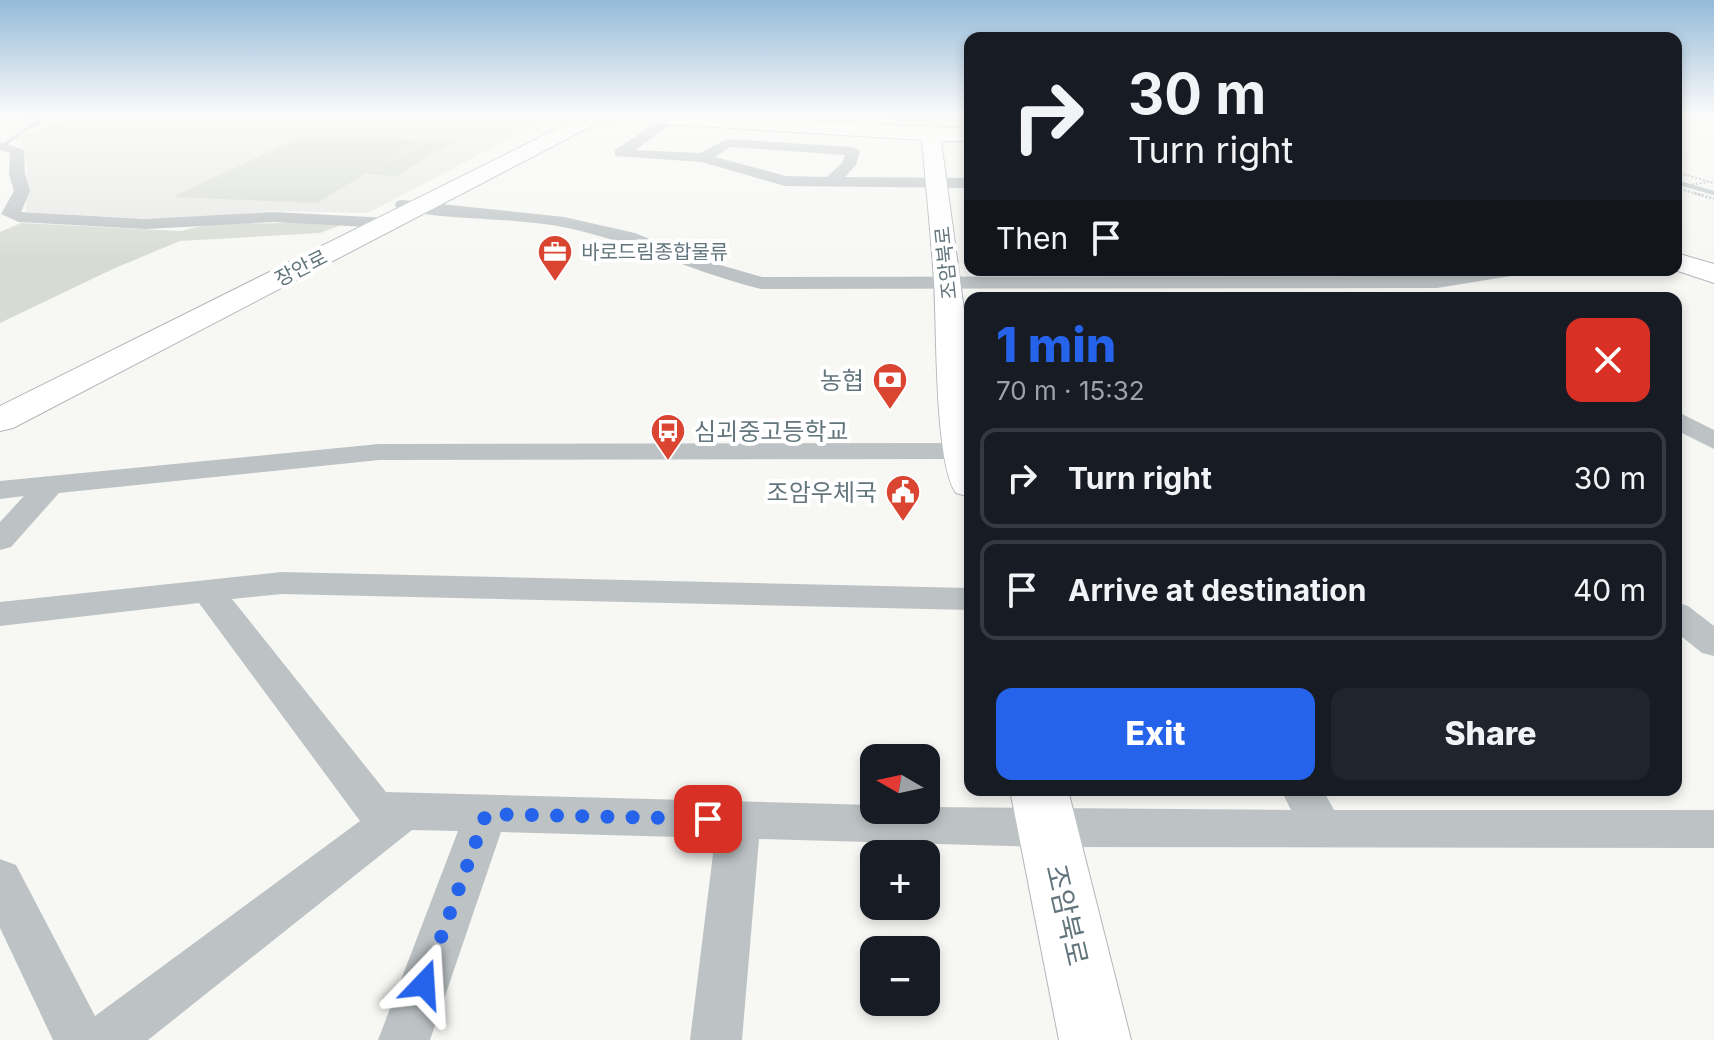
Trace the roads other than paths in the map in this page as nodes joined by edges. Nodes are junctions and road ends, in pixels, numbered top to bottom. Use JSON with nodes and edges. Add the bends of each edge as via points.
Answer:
{"nodes":[{"id":1,"x":17,"y":163,"type":"edge"},
{"id":2,"x":494,"y":163,"type":"edge"},
{"id":3,"x":502,"y":163,"type":"edge"},
{"id":4,"x":719,"y":163,"type":"edge"},
{"id":5,"x":850,"y":163,"type":"edge"},
{"id":6,"x":935,"y":163,"type":"edge"},
{"id":7,"x":833,"y":180,"type":"junction"},
{"id":8,"x":937,"y":182,"type":"junction"},
{"id":9,"x":964,"y":183,"type":"edge"},
{"id":10,"x":396,"y":214,"type":"junction"},
{"id":11,"x":1682,"y":263,"type":"edge"},
{"id":12,"x":1714,"y":274,"type":"edge"},
{"id":13,"x":1029,"y":276,"type":"edge"},
{"id":14,"x":1099,"y":276,"type":"edge"},
{"id":15,"x":1427,"y":276,"type":"edge"},
{"id":16,"x":1474,"y":276,"type":"edge"},
{"id":17,"x":948,"y":282,"type":"junction"},
{"id":18,"x":1437,"y":282,"type":"junction"},
{"id":19,"x":1454,"y":292,"type":"edge"},
{"id":20,"x":0,"y":404,"type":"edge"},
{"id":21,"x":0,"y":420,"type":"edge"},
{"id":22,"x":1682,"y":423,"type":"edge"},
{"id":23,"x":964,"y":432,"type":"edge"},
{"id":24,"x":1714,"y":442,"type":"edge"},
{"id":25,"x":1682,"y":443,"type":"edge"},
{"id":26,"x":964,"y":451,"type":"edge"},
{"id":27,"x":48,"y":488,"type":"junction"},
{"id":28,"x":0,"y":490,"type":"edge"},
{"id":29,"x":0,"y":540,"type":"edge"},
{"id":30,"x":208,"y":591,"type":"junction"},
{"id":31,"x":964,"y":599,"type":"edge"},
{"id":32,"x":0,"y":614,"type":"edge"},
{"id":33,"x":1682,"y":619,"type":"edge"},
{"id":34,"x":1714,"y":644,"type":"edge"},
{"id":35,"x":1305,"y":796,"type":"edge"},
{"id":36,"x":1043,"y":809,"type":"edge"},
{"id":37,"x":404,"y":812,"type":"junction"},
{"id":38,"x":486,"y":814,"type":"junction"},
{"id":39,"x":739,"y":820,"type":"junction"},
{"id":40,"x":1322,"y":828,"type":"junction"},
{"id":41,"x":1714,"y":829,"type":"edge"},
{"id":42,"x":0,"y":880,"type":"edge"},
{"id":43,"x":80,"y":1040,"type":"edge"},
{"id":44,"x":106,"y":1040,"type":"edge"},
{"id":45,"x":404,"y":1040,"type":"edge"},
{"id":46,"x":716,"y":1040,"type":"edge"},
{"id":47,"x":1095,"y":1040,"type":"edge"}],
"edges":[{"from":1,"to":10,"type":"street","via":[[22,191],[10,214],[19,217],[146,224]]},
{"from":2,"to":10,"type":"street","name":"장안로"},
{"from":3,"to":10,"type":"street","name":"장안로"},
{"from":4,"to":7,"type":"street","via":[[785,181]]},
{"from":5,"to":7,"type":"street"},
{"from":6,"to":8,"type":"street","name":"조암북로"},
{"from":7,"to":8,"type":"street"},
{"from":8,"to":9,"type":"street"},
{"from":8,"to":17,"type":"street","name":"조암북로"},
{"from":10,"to":17,"type":"street","via":[[564,222],[629,237],[761,283]]},
{"from":10,"to":20,"type":"street","name":"장안로"},
{"from":10,"to":21,"type":"street","name":"장안로"},
{"from":11,"to":12,"type":"main road"},
{"from":13,"to":17,"type":"street"},
{"from":14,"to":18,"type":"street"},
{"from":15,"to":18,"type":"street"},
{"from":16,"to":18,"type":"street"},
{"from":17,"to":23,"type":"street","name":"조암북로"},
{"from":18,"to":19,"type":"street"},
{"from":22,"to":24,"type":"street"},
{"from":24,"to":25,"type":"street"},
{"from":26,"to":27,"type":"street","via":[[379,452]]},
{"from":27,"to":28,"type":"street"},
{"from":27,"to":29,"type":"street"},
{"from":30,"to":31,"type":"street","via":[[282,583]]},
{"from":30,"to":32,"type":"street"},
{"from":30,"to":37,"type":"street","via":[[374,808]]},
{"from":33,"to":34,"type":"street"},
{"from":35,"to":40,"type":"street"},
{"from":36,"to":39,"type":"street"},
{"from":36,"to":40,"type":"street"},
{"from":36,"to":47,"type":"street","name":"조암북로"},
{"from":37,"to":38,"type":"street"},
{"from":37,"to":44,"type":"street"},
{"from":38,"to":39,"type":"street"},
{"from":38,"to":45,"type":"street"},
{"from":39,"to":46,"type":"street"},
{"from":40,"to":41,"type":"street"},
{"from":42,"to":43,"type":"street"}]}
